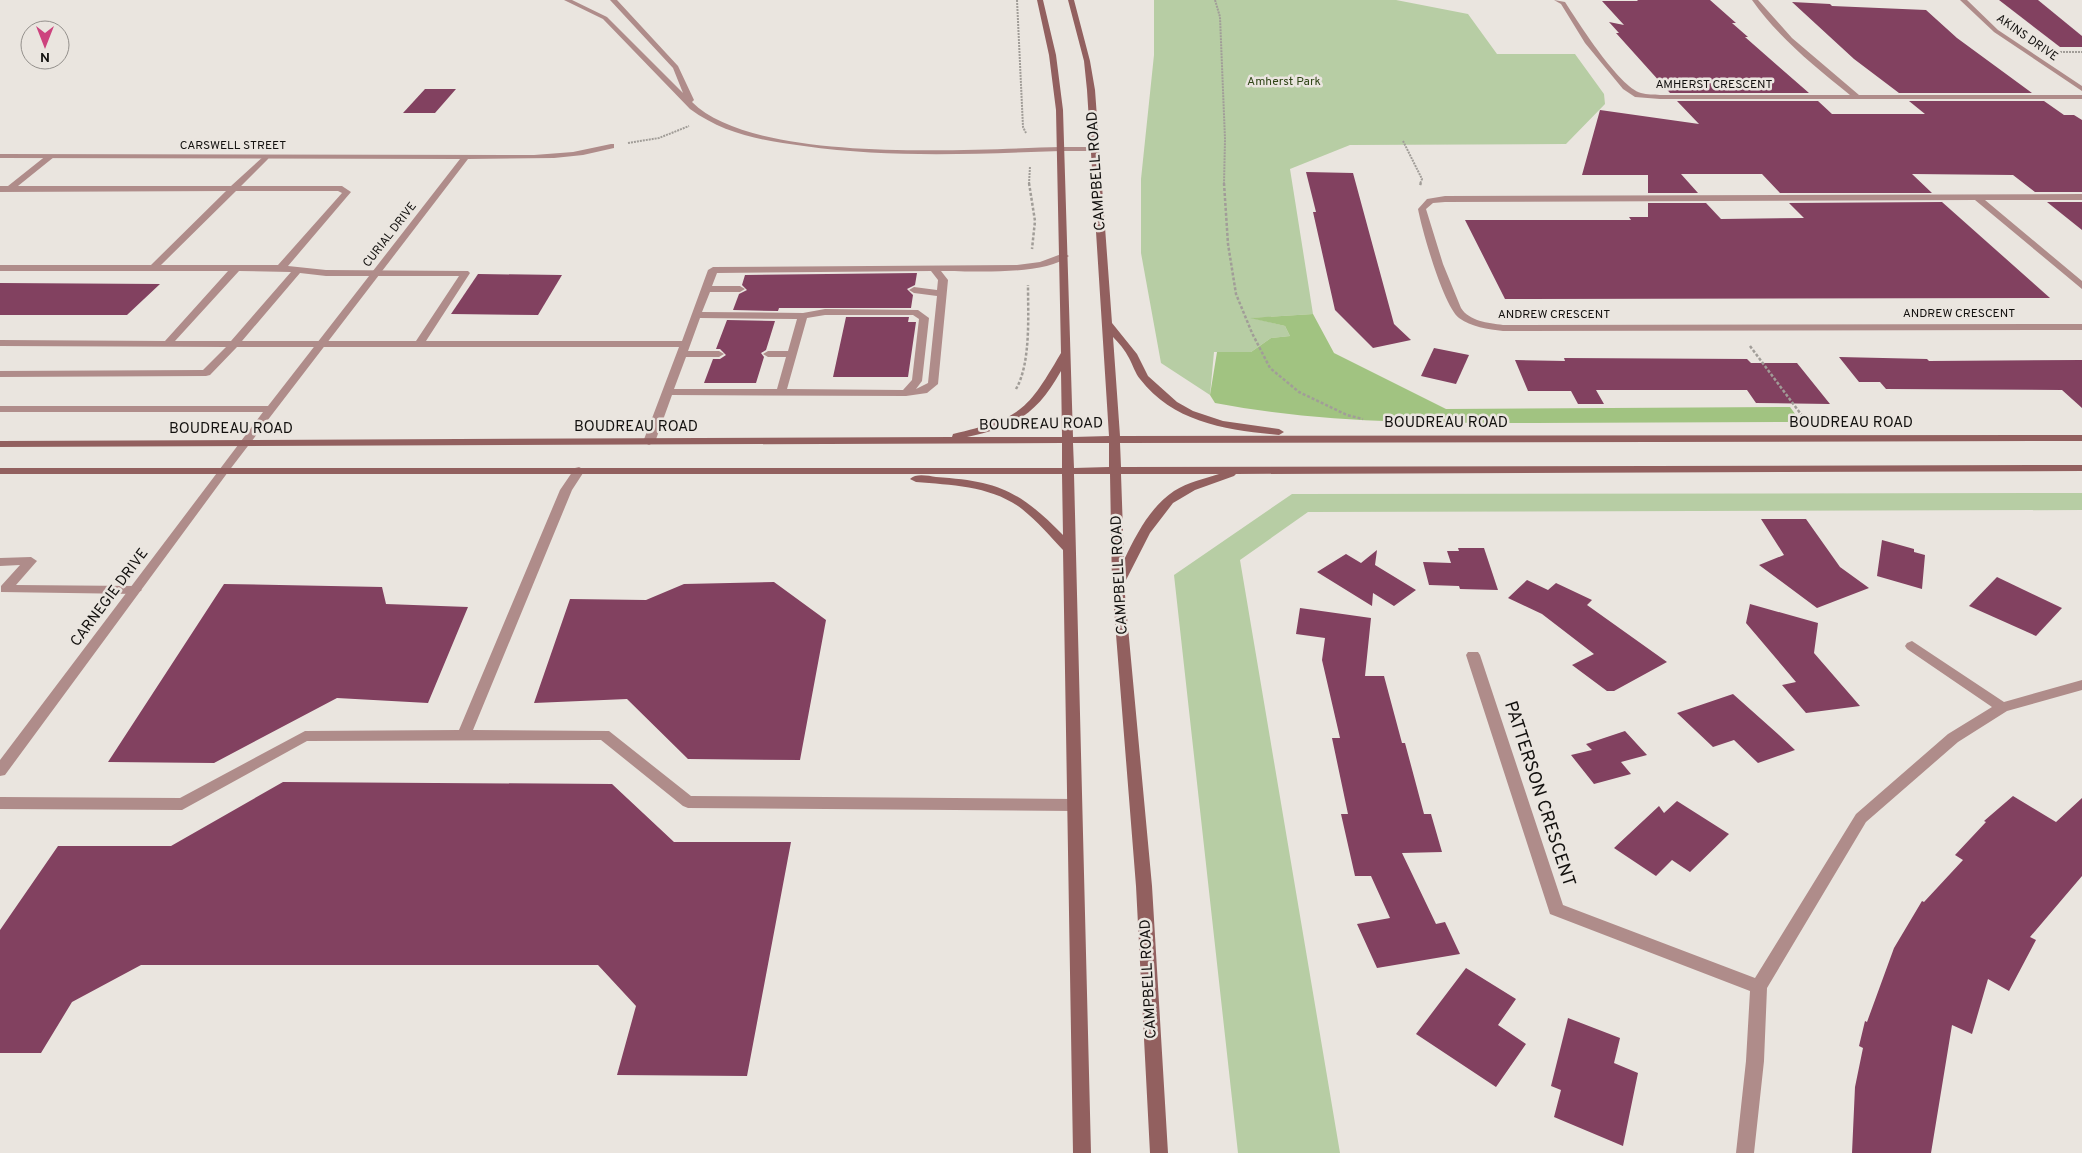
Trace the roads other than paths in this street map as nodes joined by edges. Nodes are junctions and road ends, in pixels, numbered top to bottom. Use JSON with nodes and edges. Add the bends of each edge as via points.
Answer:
{"nodes":[{"id":1,"x":567,"y":0,"type":"edge"},
{"id":2,"x":613,"y":0,"type":"edge"},
{"id":3,"x":1040,"y":0,"type":"edge"},
{"id":4,"x":1071,"y":0,"type":"edge"},
{"id":5,"x":1557,"y":0,"type":"edge"},
{"id":6,"x":1755,"y":0,"type":"edge"},
{"id":7,"x":1963,"y":0,"type":"edge"},
{"id":8,"x":2082,"y":89,"type":"edge"},
{"id":9,"x":1857,"y":97,"type":"junction"},
{"id":10,"x":2082,"y":97,"type":"edge"},
{"id":11,"x":693,"y":107,"type":"junction"},
{"id":12,"x":611,"y":146,"type":"road end"},
{"id":13,"x":1061,"y":149,"type":"junction"},
{"id":14,"x":1095,"y":149,"type":"junction"},
{"id":15,"x":0,"y":156,"type":"edge"},
{"id":16,"x":50,"y":156,"type":"junction"},
{"id":17,"x":265,"y":157,"type":"junction"},
{"id":18,"x":466,"y":158,"type":"junction"},
{"id":19,"x":10,"y":188,"type":"junction"},
{"id":20,"x":234,"y":188,"type":"junction"},
{"id":21,"x":0,"y":189,"type":"edge"},
{"id":22,"x":1978,"y":198,"type":"junction"},
{"id":23,"x":2082,"y":198,"type":"edge"},
{"id":24,"x":1064,"y":256,"type":"junction"},
{"id":25,"x":0,"y":268,"type":"edge"},
{"id":26,"x":153,"y":268,"type":"junction"},
{"id":27,"x":236,"y":268,"type":"junction"},
{"id":28,"x":281,"y":268,"type":"junction"},
{"id":29,"x":933,"y":268,"type":"junction"},
{"id":30,"x":296,"y":270,"type":"junction"},
{"id":31,"x":376,"y":273,"type":"junction"},
{"id":32,"x":2082,"y":286,"type":"edge"},
{"id":33,"x":706,"y":289,"type":"junction"},
{"id":34,"x":740,"y":289,"type":"dead end"},
{"id":35,"x":914,"y":290,"type":"dead end"},
{"id":36,"x":942,"y":295,"type":"junction"},
{"id":37,"x":696,"y":315,"type":"junction"},
{"id":38,"x":803,"y":316,"type":"junction"},
{"id":39,"x":1108,"y":324,"type":"junction"},
{"id":40,"x":2082,"y":327,"type":"edge"},
{"id":41,"x":0,"y":343,"type":"edge"},
{"id":42,"x":168,"y":343,"type":"junction"},
{"id":43,"x":234,"y":344,"type":"junction"},
{"id":44,"x":321,"y":344,"type":"junction"},
{"id":45,"x":419,"y":344,"type":"junction"},
{"id":46,"x":684,"y":349,"type":"junction"},
{"id":47,"x":1067,"y":350,"type":"junction"},
{"id":48,"x":719,"y":354,"type":"dead end"},
{"id":49,"x":768,"y":354,"type":"dead end"},
{"id":50,"x":792,"y":354,"type":"junction"},
{"id":51,"x":0,"y":374,"type":"edge"},
{"id":52,"x":668,"y":392,"type":"junction"},
{"id":53,"x":781,"y":393,"type":"junction"},
{"id":54,"x":906,"y":393,"type":"junction"},
{"id":55,"x":0,"y":409,"type":"edge"},
{"id":56,"x":271,"y":409,"type":"junction"},
{"id":57,"x":2082,"y":438,"type":"edge"},
{"id":58,"x":1114,"y":439,"type":"junction"},
{"id":59,"x":1341,"y":439,"type":"junction"},
{"id":60,"x":1067,"y":440,"type":"junction"},
{"id":61,"x":649,"y":442,"type":"junction"},
{"id":62,"x":935,"y":442,"type":"junction"},
{"id":63,"x":0,"y":444,"type":"edge"},
{"id":64,"x":244,"y":444,"type":"junction"},
{"id":65,"x":2082,"y":468,"type":"edge"},
{"id":66,"x":224,"y":470,"type":"junction"},
{"id":67,"x":579,"y":470,"type":"junction"},
{"id":68,"x":1242,"y":470,"type":"junction"},
{"id":69,"x":0,"y":471,"type":"edge"},
{"id":70,"x":811,"y":471,"type":"junction"},
{"id":71,"x":1069,"y":471,"type":"junction"},
{"id":72,"x":1116,"y":471,"type":"junction"},
{"id":73,"x":1070,"y":549,"type":"junction"},
{"id":74,"x":0,"y":562,"type":"edge"},
{"id":75,"x":1118,"y":584,"type":"junction"},
{"id":76,"x":136,"y":590,"type":"junction"},
{"id":77,"x":3,"y":592,"type":"edge"},
{"id":78,"x":1912,"y":646,"type":"dead end"},
{"id":79,"x":1473,"y":655,"type":"dead end"},
{"id":80,"x":2082,"y":685,"type":"edge"},
{"id":81,"x":2002,"y":707,"type":"junction"},
{"id":82,"x":464,"y":736,"type":"junction"},
{"id":83,"x":0,"y":771,"type":"edge"},
{"id":84,"x":0,"y":803,"type":"edge"},
{"id":85,"x":1074,"y":805,"type":"junction"},
{"id":86,"x":1759,"y":987,"type":"junction"},
{"id":87,"x":1082,"y":1153,"type":"edge"},
{"id":88,"x":1160,"y":1153,"type":"edge"},
{"id":89,"x":1745,"y":1153,"type":"edge"}],
"edges":[{"from":1,"to":11,"type":"street","via":[[608,21]]},
{"from":2,"to":11,"type":"street","via":[[676,67]]},
{"from":3,"to":13,"type":"main road","via":[[1055,66]]},
{"from":4,"to":14,"type":"main road","name":"CAMPBELL ROAD","via":[[1088,61]]},
{"from":5,"to":9,"type":"street","name":"AMHERST CRESCENT","via":[[1563,4],[1587,42],[1626,87],[1638,95]]},
{"from":6,"to":9,"type":"street","via":[[1790,40]]},
{"from":7,"to":8,"type":"street","name":"AKINS DRIVE","via":[[1996,31]]},
{"from":9,"to":10,"type":"street","name":"AMHERST CRESCENT"},
{"from":11,"to":13,"type":"street","via":[[734,130],[761,138],[832,148],[881,152]]},
{"from":12,"to":18,"type":"street","via":[[565,156]]},
{"from":13,"to":14,"type":"street"},
{"from":13,"to":24,"type":"main road"},
{"from":14,"to":39,"type":"main road","name":"CAMPBELL ROAD"},
{"from":15,"to":16,"type":"street","name":"CARSWELL STREET"},
{"from":16,"to":17,"type":"street","name":"CARSWELL STREET"},
{"from":16,"to":19,"type":"street"},
{"from":17,"to":18,"type":"street","name":"CARSWELL STREET"},
{"from":17,"to":20,"type":"street"},
{"from":18,"to":31,"type":"street","name":"CURIAL DRIVE"},
{"from":19,"to":20,"type":"street"},
{"from":19,"to":21,"type":"street"},
{"from":20,"to":26,"type":"street"},
{"from":20,"to":28,"type":"street","via":[[339,188],[347,192]]},
{"from":22,"to":23,"type":"street","name":"ANDREW CRESCENT"},
{"from":22,"to":32,"type":"street"},
{"from":22,"to":40,"type":"street","name":"ANDREW CRESCENT","via":[[1446,199],[1430,201],[1422,210],[1453,304],[1459,313],[1485,326]]},
{"from":24,"to":29,"type":"street","via":[[1030,266]]},
{"from":24,"to":47,"type":"main road"},
{"from":25,"to":26,"type":"street"},
{"from":26,"to":27,"type":"street"},
{"from":27,"to":28,"type":"street"},
{"from":27,"to":42,"type":"street"},
{"from":28,"to":30,"type":"street"},
{"from":29,"to":33,"type":"street","via":[[713,270]]},
{"from":29,"to":36,"type":"street","via":[[943,280]]},
{"from":30,"to":31,"type":"street"},
{"from":30,"to":43,"type":"street"},
{"from":31,"to":44,"type":"street","name":"CURIAL DRIVE"},
{"from":31,"to":45,"type":"street","via":[[465,273]]},
{"from":33,"to":34,"type":"street"},
{"from":33,"to":37,"type":"street"},
{"from":35,"to":36,"type":"street"},
{"from":36,"to":54,"type":"street","via":[[933,384],[923,391]]},
{"from":37,"to":38,"type":"street"},
{"from":37,"to":46,"type":"street"},
{"from":38,"to":50,"type":"street"},
{"from":38,"to":54,"type":"street","via":[[825,312],[915,312],[922,315],[917,381]]},
{"from":39,"to":58,"type":"main road","name":"CAMPBELL ROAD"},
{"from":39,"to":59,"type":"main road","via":[[1132,354],[1142,376],[1179,410],[1239,428]]},
{"from":41,"to":42,"type":"street"},
{"from":42,"to":43,"type":"street"},
{"from":43,"to":44,"type":"street"},
{"from":43,"to":51,"type":"street","via":[[206,373]]},
{"from":44,"to":45,"type":"street"},
{"from":44,"to":56,"type":"street","name":"CURIAL DRIVE"},
{"from":45,"to":46,"type":"street"},
{"from":46,"to":48,"type":"street"},
{"from":46,"to":52,"type":"street"},
{"from":47,"to":60,"type":"main road"},
{"from":47,"to":62,"type":"main road","via":[[1045,390],[1020,415],[998,426]]},
{"from":49,"to":50,"type":"street"},
{"from":50,"to":53,"type":"street"},
{"from":52,"to":53,"type":"street"},
{"from":52,"to":61,"type":"street"},
{"from":53,"to":54,"type":"street"},
{"from":55,"to":56,"type":"street","name":"BOUDREAU ROAD"},
{"from":56,"to":64,"type":"street","name":"CURIAL DRIVE"},
{"from":57,"to":59,"type":"main road","name":"BOUDREAU ROAD"},
{"from":58,"to":59,"type":"main road","name":"BOUDREAU ROAD"},
{"from":58,"to":60,"type":"main road","name":"BOUDREAU ROAD"},
{"from":58,"to":72,"type":"main road","name":"CAMPBELL ROAD"},
{"from":60,"to":62,"type":"main road","name":"BOUDREAU ROAD"},
{"from":60,"to":71,"type":"main road"},
{"from":61,"to":62,"type":"main road","name":"BOUDREAU ROAD"},
{"from":61,"to":64,"type":"main road","name":"BOUDREAU ROAD"},
{"from":63,"to":64,"type":"main road","name":"BOUDREAU ROAD"},
{"from":64,"to":66,"type":"street","name":"CARNEGIE DRIVE"},
{"from":65,"to":68,"type":"main road"},
{"from":66,"to":67,"type":"main road"},
{"from":66,"to":69,"type":"main road"},
{"from":66,"to":76,"type":"street","name":"CARNEGIE DRIVE"},
{"from":67,"to":70,"type":"main road"},
{"from":67,"to":82,"type":"street","via":[[566,490]]},
{"from":68,"to":72,"type":"main road"},
{"from":68,"to":75,"type":"main road","via":[[1179,493],[1165,504],[1144,533]]},
{"from":70,"to":71,"type":"main road"},
{"from":70,"to":73,"type":"main road","via":[[962,482],[992,490],[1018,500]]},
{"from":71,"to":72,"type":"main road"},
{"from":71,"to":73,"type":"main road"},
{"from":72,"to":75,"type":"main road","name":"CAMPBELL ROAD"},
{"from":73,"to":85,"type":"main road"},
{"from":74,"to":77,"type":"street","via":[[31,561]]},
{"from":75,"to":88,"type":"main road","name":"CAMPBELL ROAD","via":[[1144,886]]},
{"from":76,"to":77,"type":"street"},
{"from":76,"to":83,"type":"street","name":"CARNEGIE DRIVE"},
{"from":78,"to":81,"type":"street"},
{"from":79,"to":86,"type":"street","name":"PATTERSON CRESCENT","via":[[1556,909]]},
{"from":80,"to":81,"type":"street"},
{"from":81,"to":86,"type":"street","via":[[1952,738],[1861,818]]},
{"from":82,"to":84,"type":"street","via":[[305,736],[182,804]]},
{"from":82,"to":85,"type":"street","via":[[604,735],[688,802]]},
{"from":85,"to":87,"type":"main road"},
{"from":86,"to":89,"type":"street"}]}
